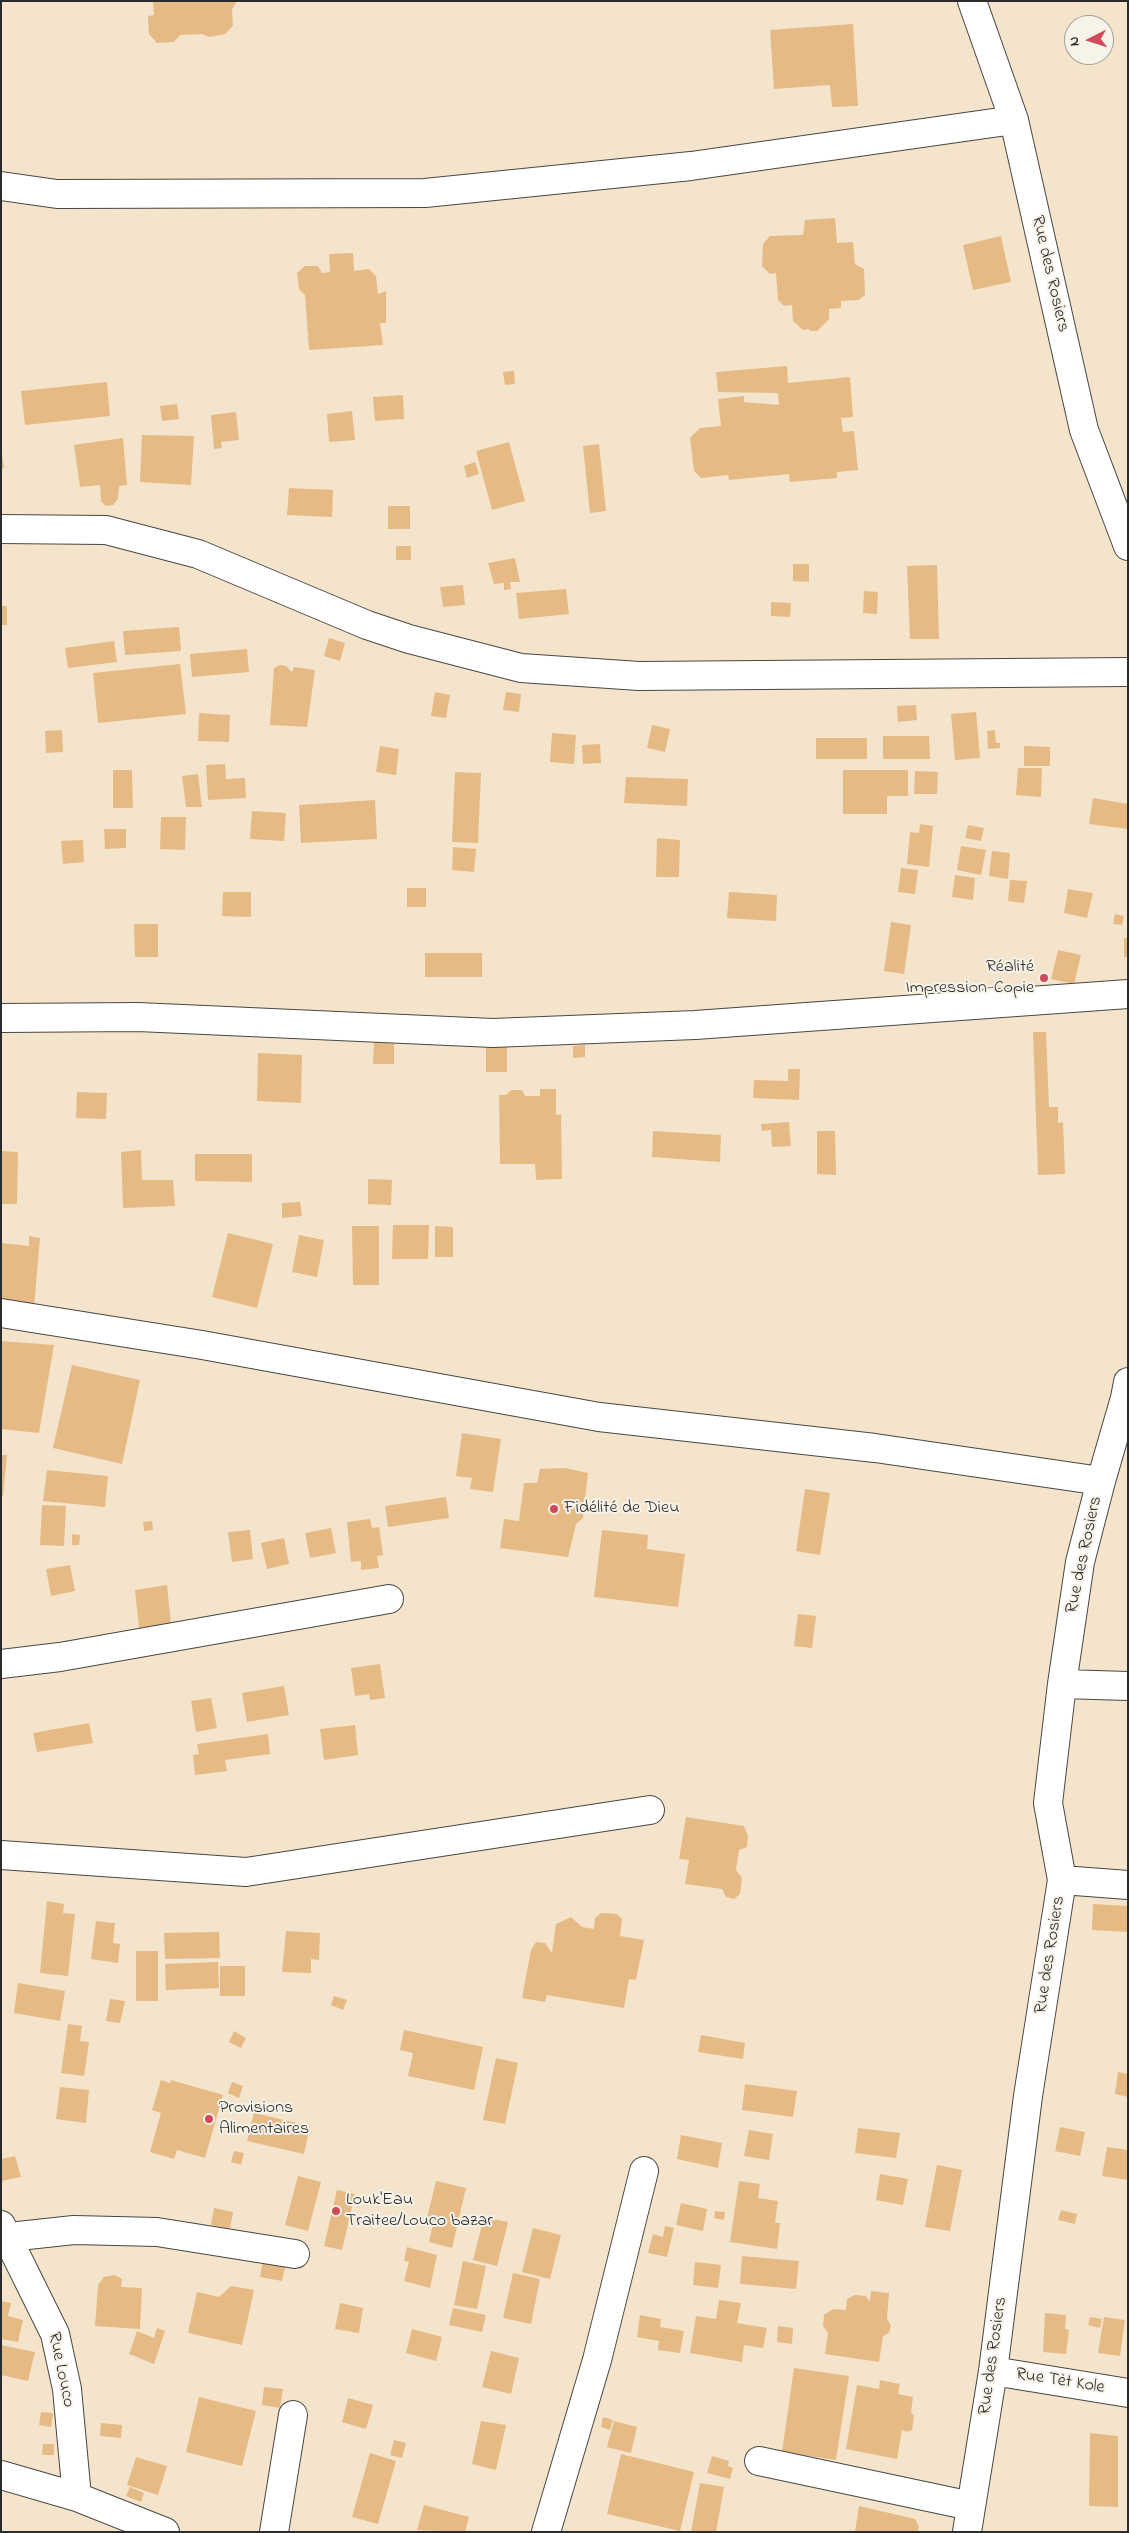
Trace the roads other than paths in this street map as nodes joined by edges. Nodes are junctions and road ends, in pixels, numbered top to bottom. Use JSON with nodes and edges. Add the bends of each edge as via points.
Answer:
{"nodes":[{"id":1,"x":972,"y":1,"type":"edge"},
{"id":2,"x":1014,"y":120,"type":"junction"},
{"id":3,"x":1,"y":186,"type":"edge"},
{"id":4,"x":1,"y":529,"type":"edge"},
{"id":5,"x":1128,"y":546,"type":"edge"},
{"id":6,"x":1128,"y":672,"type":"edge"},
{"id":7,"x":1128,"y":994,"type":"edge"},
{"id":8,"x":1,"y":1018,"type":"edge"},
{"id":9,"x":1,"y":1313,"type":"edge"},
{"id":10,"x":1128,"y":1382,"type":"edge"},
{"id":11,"x":1100,"y":1481,"type":"junction"},
{"id":12,"x":390,"y":1599,"type":"dead end"},
{"id":13,"x":1,"y":1664,"type":"edge"},
{"id":14,"x":1062,"y":1684,"type":"junction"},
{"id":15,"x":1128,"y":1686,"type":"edge"},
{"id":16,"x":650,"y":1810,"type":"dead end"},
{"id":17,"x":1,"y":1856,"type":"edge"},
{"id":18,"x":1062,"y":1880,"type":"junction"},
{"id":19,"x":1128,"y":1885,"type":"edge"},
{"id":20,"x":644,"y":2171,"type":"dead end"},
{"id":21,"x":5,"y":2231,"type":"edge"},
{"id":22,"x":295,"y":2254,"type":"dead end"},
{"id":23,"x":993,"y":2371,"type":"junction"},
{"id":24,"x":1128,"y":2393,"type":"edge"},
{"id":25,"x":293,"y":2415,"type":"dead end"},
{"id":26,"x":759,"y":2461,"type":"dead end"},
{"id":27,"x":1,"y":2475,"type":"edge"},
{"id":28,"x":77,"y":2497,"type":"junction"},
{"id":29,"x":969,"y":2519,"type":"edge"},
{"id":30,"x":164,"y":2532,"type":"edge"},
{"id":31,"x":274,"y":2532,"type":"edge"},
{"id":32,"x":546,"y":2532,"type":"edge"}],
"edges":[{"from":1,"to":2,"type":"street","name":"Rue des Rosiers"},
{"from":2,"to":3,"type":"street","via":[[691,166],[425,193],[57,194]]},
{"from":2,"to":5,"type":"street","name":"Rue des Rosiers","via":[[1084,430]]},
{"from":4,"to":6,"type":"street","via":[[106,530],[198,554],[366,625],[521,668],[639,676]]},
{"from":7,"to":8,"type":"street","via":[[695,1025],[493,1033],[138,1017]]},
{"from":9,"to":11,"type":"street","via":[[212,1346],[599,1418],[875,1448]]},
{"from":10,"to":11,"type":"street","name":"Rue des Rosiers"},
{"from":11,"to":14,"type":"street","name":"Rue des Rosiers","via":[[1080,1562]]},
{"from":12,"to":13,"type":"street","via":[[60,1657]]},
{"from":14,"to":15,"type":"street"},
{"from":14,"to":18,"type":"street","name":"Rue des Rosiers","via":[[1048,1803]]},
{"from":16,"to":17,"type":"street","via":[[246,1872]]},
{"from":18,"to":19,"type":"street"},
{"from":18,"to":23,"type":"street","name":"Rue des Rosiers","via":[[1028,2096]]},
{"from":20,"to":32,"type":"street","via":[[597,2360]]},
{"from":21,"to":22,"type":"street","via":[[158,2232]]},
{"from":21,"to":28,"type":"street","name":"Rue Louco","via":[[54,2334],[67,2389]]},
{"from":23,"to":24,"type":"street","name":"Rue Tèt Kole"},
{"from":23,"to":29,"type":"street","name":"Rue des Rosiers"},
{"from":25,"to":31,"type":"street"},
{"from":26,"to":29,"type":"street"},
{"from":27,"to":28,"type":"street"},
{"from":28,"to":30,"type":"street"}]}
